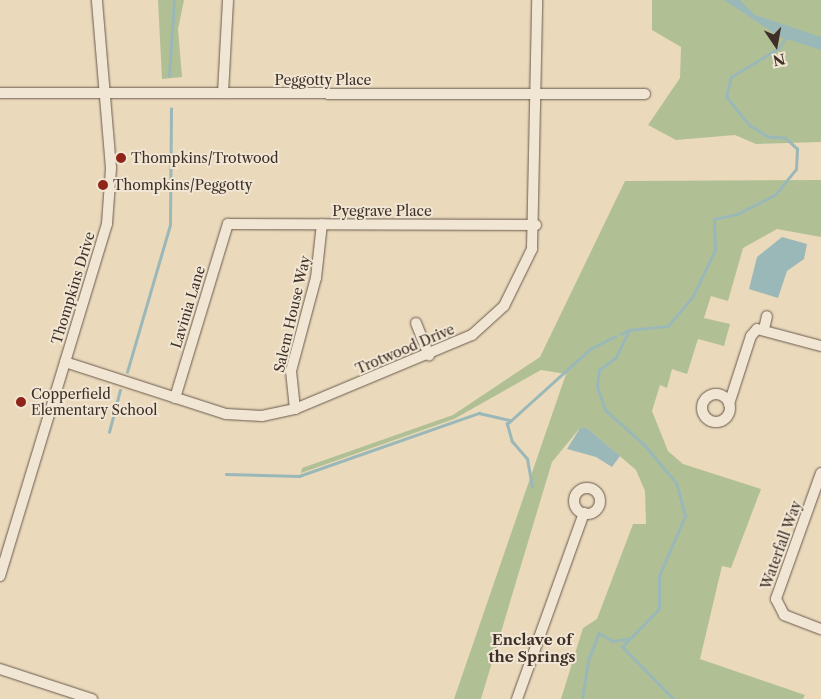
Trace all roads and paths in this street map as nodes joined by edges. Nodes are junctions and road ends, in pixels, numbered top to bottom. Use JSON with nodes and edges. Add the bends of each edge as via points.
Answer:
{"nodes":[{"id":1,"x":97,"y":0,"type":"edge"},
{"id":2,"x":228,"y":0,"type":"edge"},
{"id":3,"x":537,"y":0,"type":"edge"},
{"id":4,"x":0,"y":93,"type":"edge"},
{"id":5,"x":105,"y":93,"type":"junction"},
{"id":6,"x":223,"y":93,"type":"junction"},
{"id":7,"x":538,"y":94,"type":"junction"},
{"id":8,"x":645,"y":94,"type":"dead end"},
{"id":9,"x":228,"y":224,"type":"joint"},
{"id":10,"x":322,"y":224,"type":"junction"},
{"id":11,"x":536,"y":225,"type":"junction"},
{"id":12,"x":767,"y":316,"type":"dead end"},
{"id":13,"x":416,"y":323,"type":"dead end"},
{"id":14,"x":764,"y":329,"type":"junction"},
{"id":15,"x":821,"y":346,"type":"edge"},
{"id":16,"x":429,"y":356,"type":"junction"},
{"id":17,"x":66,"y":362,"type":"junction"},
{"id":18,"x":175,"y":398,"type":"junction"},
{"id":19,"x":729,"y":404,"type":"dead end"},
{"id":20,"x":295,"y":409,"type":"junction"},
{"id":21,"x":821,"y":473,"type":"edge"},
{"id":22,"x":584,"y":513,"type":"dead end"},
{"id":23,"x":0,"y":576,"type":"edge"},
{"id":24,"x":821,"y":629,"type":"edge"},
{"id":25,"x":0,"y":669,"type":"edge"},
{"id":26,"x":92,"y":699,"type":"edge"},
{"id":27,"x":517,"y":699,"type":"edge"}],
"edges":[{"from":1,"to":5,"type":"street","name":"Thompkins Drive"},
{"from":2,"to":6,"type":"street"},
{"from":3,"to":7,"type":"street","name":"Trotwood Drive"},
{"from":4,"to":5,"type":"street","name":"Peggotty Place"},
{"from":5,"to":6,"type":"street","name":"Peggotty Place"},
{"from":5,"to":17,"type":"street","name":"Thompkins Drive","via":[[109,212]]},
{"from":6,"to":7,"type":"street","name":"Peggotty Place"},
{"from":7,"to":8,"type":"street","name":"Peggotty Place"},
{"from":7,"to":11,"type":"street","name":"Trotwood Drive"},
{"from":9,"to":10,"type":"street","name":"Pyegrave Place"},
{"from":9,"to":18,"type":"street","name":"Lavinia Lane"},
{"from":10,"to":11,"type":"street","name":"Pyegrave Place"},
{"from":10,"to":20,"type":"street","name":"Salem House Way","via":[[316,278],[291,371]]},
{"from":11,"to":16,"type":"street","name":"Trotwood Drive","via":[[525,268],[504,306],[472,335]]},
{"from":12,"to":14,"type":"street"},
{"from":13,"to":16,"type":"street"},
{"from":14,"to":15,"type":"street"},
{"from":14,"to":19,"type":"street","via":[[751,336]]},
{"from":16,"to":20,"type":"street","name":"Trotwood Drive"},
{"from":17,"to":18,"type":"street","name":"Trotwood Drive"},
{"from":17,"to":23,"type":"street","name":"Thompkins Drive"},
{"from":18,"to":20,"type":"street","name":"Trotwood Drive","via":[[246,416]]},
{"from":21,"to":24,"type":"street","name":"Waterfall Way","via":[[776,599],[784,615]]},
{"from":22,"to":27,"type":"street"},
{"from":25,"to":26,"type":"street"}]}
